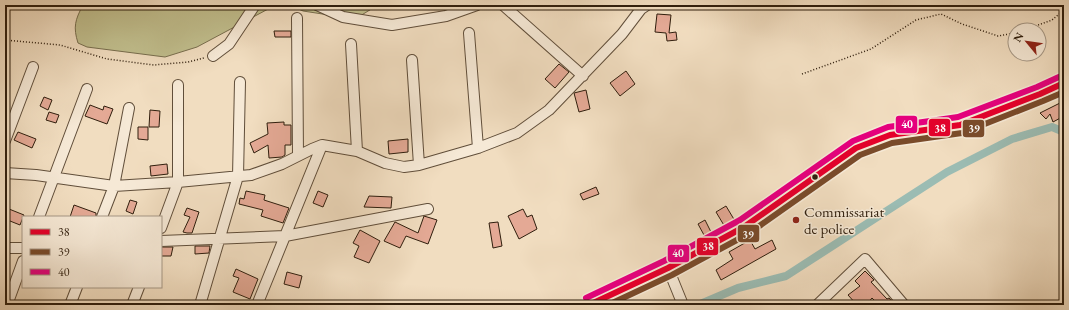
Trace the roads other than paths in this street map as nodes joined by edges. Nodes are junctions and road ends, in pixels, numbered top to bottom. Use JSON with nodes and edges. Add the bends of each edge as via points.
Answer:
{"nodes":[{"id":1,"x":255,"y":5,"type":"edge"},
{"id":2,"x":317,"y":5,"type":"edge"},
{"id":3,"x":477,"y":5,"type":"edge"},
{"id":4,"x":503,"y":5,"type":"edge"},
{"id":5,"x":647,"y":5,"type":"edge"},
{"id":6,"x":297,"y":18,"type":"dead end"},
{"id":7,"x":470,"y":33,"type":"dead end"},
{"id":8,"x":351,"y":44,"type":"dead end"},
{"id":9,"x":213,"y":56,"type":"road end"},
{"id":10,"x":412,"y":60,"type":"dead end"},
{"id":11,"x":33,"y":67,"type":"dead end"},
{"id":12,"x":583,"y":76,"type":"junction"},
{"id":13,"x":240,"y":82,"type":"dead end"},
{"id":14,"x":1064,"y":83,"type":"edge"},
{"id":15,"x":178,"y":85,"type":"dead end"},
{"id":16,"x":87,"y":89,"type":"dead end"},
{"id":17,"x":129,"y":108,"type":"dead end"},
{"id":18,"x":5,"y":141,"type":"edge"},
{"id":19,"x":322,"y":145,"type":"junction"},
{"id":20,"x":478,"y":148,"type":"junction"},
{"id":21,"x":357,"y":150,"type":"junction"},
{"id":22,"x":298,"y":156,"type":"junction"},
{"id":23,"x":419,"y":165,"type":"junction"},
{"id":24,"x":5,"y":173,"type":"edge"},
{"id":25,"x":238,"y":176,"type":"junction"},
{"id":26,"x":54,"y":178,"type":"junction"},
{"id":27,"x":178,"y":182,"type":"junction"},
{"id":28,"x":114,"y":186,"type":"junction"},
{"id":29,"x":428,"y":209,"type":"dead end"},
{"id":30,"x":39,"y":216,"type":"edge"},
{"id":31,"x":102,"y":216,"type":"edge"},
{"id":32,"x":162,"y":225,"type":"edge"},
{"id":33,"x":285,"y":236,"type":"junction"},
{"id":34,"x":220,"y":238,"type":"junction"},
{"id":35,"x":162,"y":241,"type":"edge"},
{"id":36,"x":5,"y":248,"type":"edge"},
{"id":37,"x":22,"y":248,"type":"edge"},
{"id":38,"x":22,"y":264,"type":"edge"},
{"id":39,"x":668,"y":268,"type":"junction"},
{"id":40,"x":77,"y":288,"type":"edge"},
{"id":41,"x":139,"y":288,"type":"edge"},
{"id":42,"x":7,"y":305,"type":"edge"},
{"id":43,"x":70,"y":305,"type":"edge"},
{"id":44,"x":132,"y":305,"type":"edge"},
{"id":45,"x":200,"y":305,"type":"edge"},
{"id":46,"x":257,"y":305,"type":"edge"},
{"id":47,"x":589,"y":305,"type":"edge"},
{"id":48,"x":683,"y":305,"type":"edge"},
{"id":49,"x":816,"y":305,"type":"edge"},
{"id":50,"x":904,"y":305,"type":"edge"}],
"edges":[{"from":1,"to":9,"type":"street","via":[[229,44]]},
{"from":2,"to":3,"type":"street","via":[[343,17],[392,25],[446,16]]},
{"from":4,"to":12,"type":"street"},
{"from":5,"to":12,"type":"street"},
{"from":6,"to":22,"type":"street"},
{"from":7,"to":20,"type":"street"},
{"from":8,"to":21,"type":"street"},
{"from":10,"to":23,"type":"street"},
{"from":11,"to":18,"type":"street"},
{"from":12,"to":20,"type":"street","via":[[549,110],[517,133]]},
{"from":13,"to":25,"type":"street"},
{"from":14,"to":39,"type":"main road","via":[[960,125],[890,135],[856,148],[744,227]]},
{"from":15,"to":27,"type":"street"},
{"from":16,"to":26,"type":"street"},
{"from":17,"to":28,"type":"street"},
{"from":19,"to":21,"type":"street"},
{"from":19,"to":22,"type":"street"},
{"from":19,"to":33,"type":"street"},
{"from":20,"to":23,"type":"street"},
{"from":21,"to":23,"type":"street","via":[[385,163],[404,167]]},
{"from":22,"to":25,"type":"street","via":[[251,175]]},
{"from":24,"to":26,"type":"street"},
{"from":25,"to":27,"type":"street"},
{"from":25,"to":34,"type":"street"},
{"from":26,"to":28,"type":"street"},
{"from":26,"to":30,"type":"street"},
{"from":27,"to":28,"type":"street"},
{"from":27,"to":32,"type":"street"},
{"from":28,"to":31,"type":"street"},
{"from":29,"to":33,"type":"street"},
{"from":33,"to":34,"type":"street"},
{"from":33,"to":46,"type":"street"},
{"from":34,"to":35,"type":"street"},
{"from":34,"to":45,"type":"street"},
{"from":36,"to":37,"type":"street"},
{"from":38,"to":42,"type":"street"},
{"from":39,"to":47,"type":"main road"},
{"from":39,"to":48,"type":"street"},
{"from":40,"to":43,"type":"street"},
{"from":41,"to":44,"type":"street"},
{"from":49,"to":50,"type":"street","via":[[865,259]]}]}
